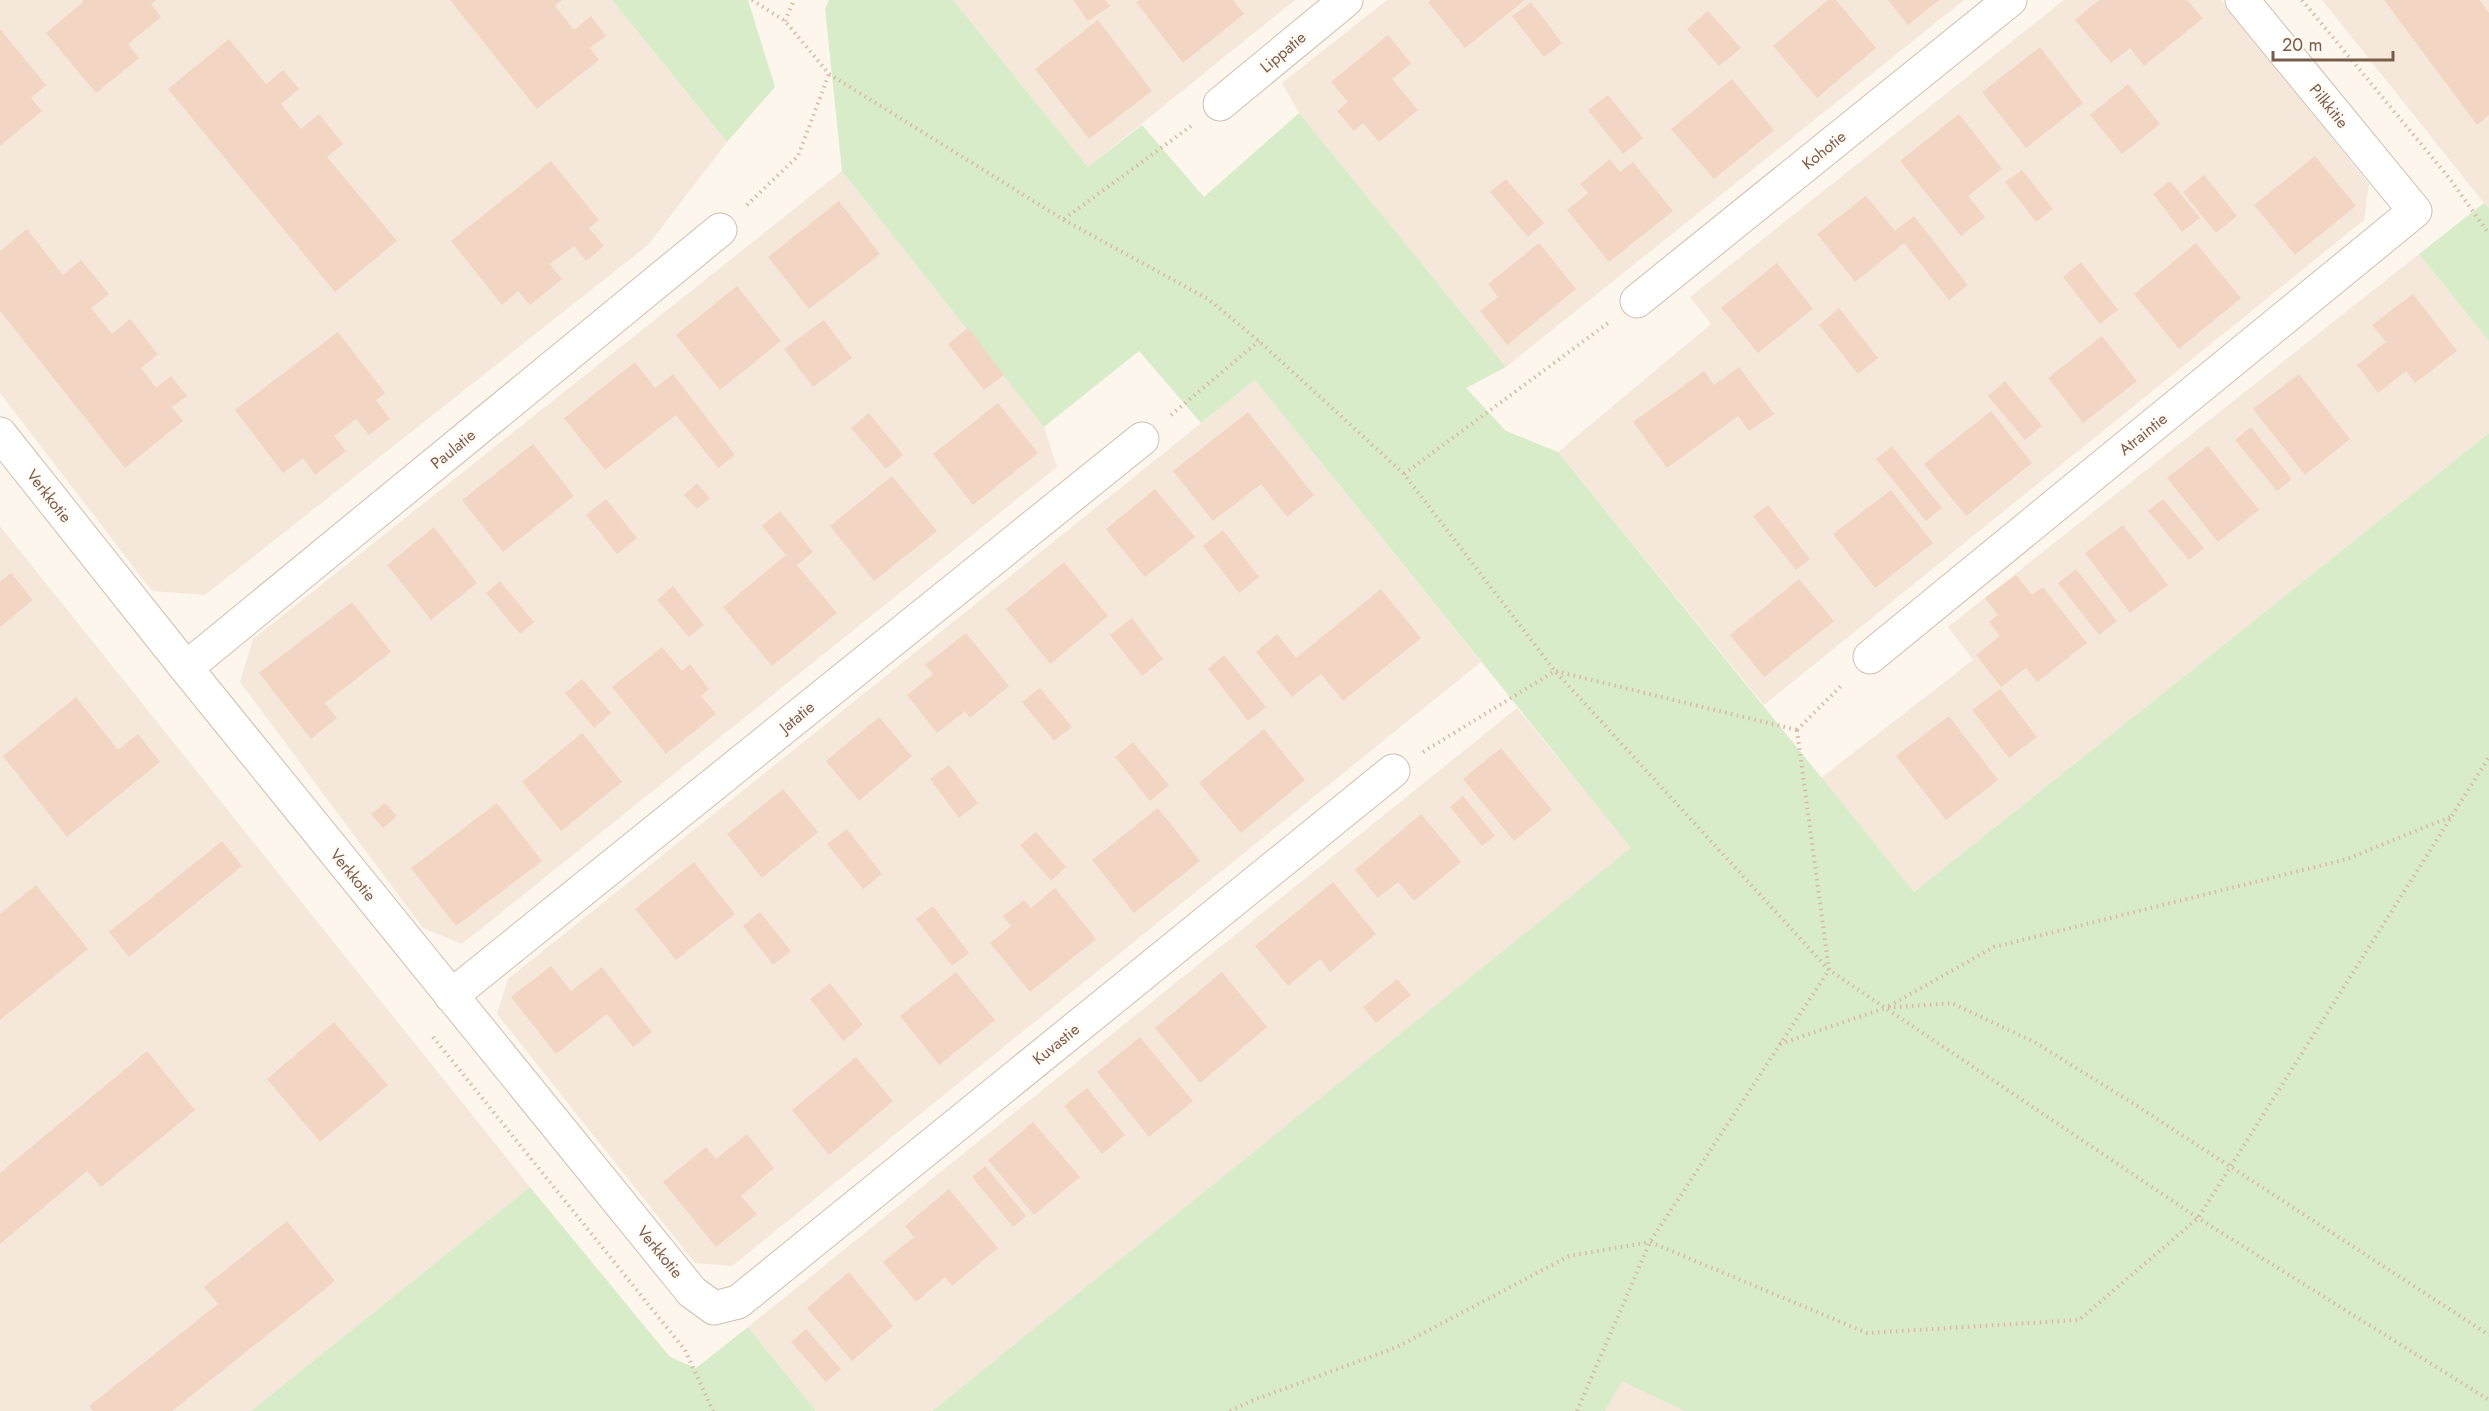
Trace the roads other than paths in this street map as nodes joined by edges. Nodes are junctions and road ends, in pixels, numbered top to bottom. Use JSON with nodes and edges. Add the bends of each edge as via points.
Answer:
{"nodes":[{"id":1,"x":1346,"y":0,"type":"edge"},
{"id":2,"x":2010,"y":0,"type":"edge"},
{"id":3,"x":2242,"y":0,"type":"edge"},
{"id":4,"x":1220,"y":104,"type":"road end"},
{"id":5,"x":2415,"y":211,"type":"joint"},
{"id":6,"x":720,"y":230,"type":"road end"},
{"id":7,"x":1637,"y":301,"type":"road end"},
{"id":8,"x":0,"y":434,"type":"edge"},
{"id":9,"x":1142,"y":439,"type":"road end"},
{"id":10,"x":1870,"y":657,"type":"road end"},
{"id":11,"x":186,"y":668,"type":"junction"},
{"id":12,"x":1393,"y":771,"type":"road end"},
{"id":13,"x":451,"y":996,"type":"junction"},
{"id":14,"x":714,"y":1308,"type":"joint"}],
"edges":[{"from":1,"to":4,"type":"street","name":"Lippatie"},
{"from":2,"to":7,"type":"street","name":"Kohotie"},
{"from":3,"to":5,"type":"street","name":"Pilkkitie"},
{"from":5,"to":10,"type":"street","name":"Atraintie"},
{"from":6,"to":11,"type":"street","name":"Paulatie"},
{"from":8,"to":11,"type":"street","name":"Verkkotie"},
{"from":9,"to":13,"type":"street","name":"Jatatie"},
{"from":11,"to":13,"type":"street","name":"Verkkotie"},
{"from":12,"to":14,"type":"street","name":"Kuvastie","via":[[738,1302]]},
{"from":13,"to":14,"type":"street","name":"Verkkotie","via":[[692,1292]]}]}
